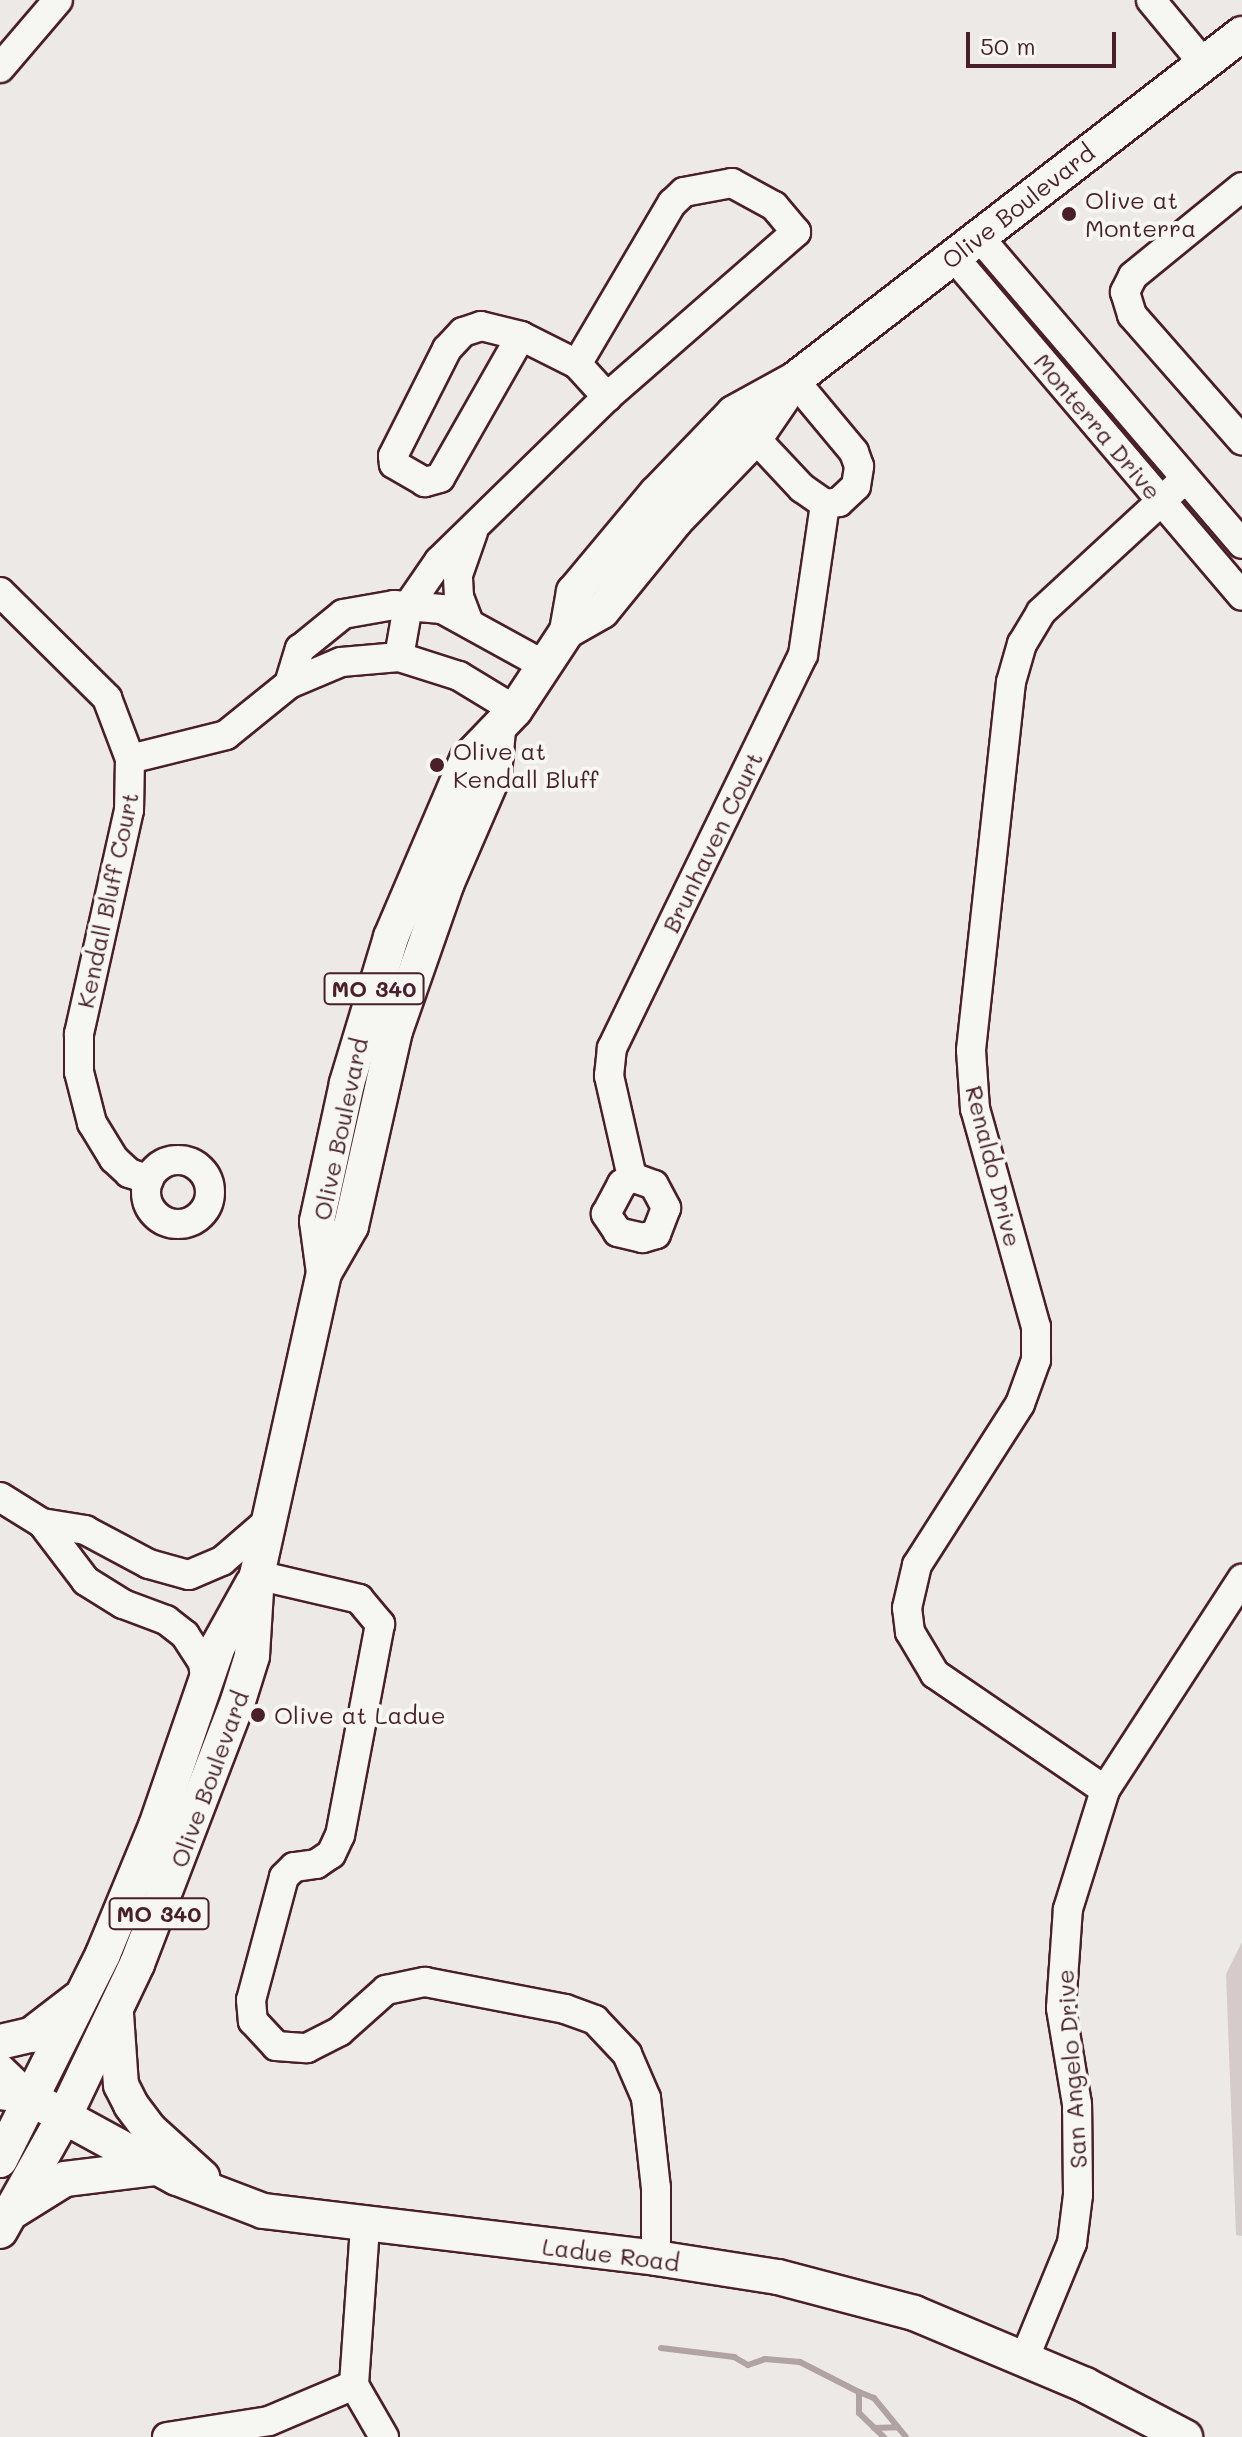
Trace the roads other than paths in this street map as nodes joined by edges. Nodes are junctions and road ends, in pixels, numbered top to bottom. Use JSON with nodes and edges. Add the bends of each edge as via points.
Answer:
{"nodes":[{"id":1,"x":58,"y":0,"type":"edge"},
{"id":2,"x":1151,"y":0,"type":"edge"},
{"id":3,"x":1242,"y":34,"type":"edge"},
{"id":4,"x":1204,"y":64,"type":"junction"},
{"id":5,"x":0,"y":68,"type":"edge"},
{"id":6,"x":1242,"y":187,"type":"edge"},
{"id":7,"x":966,"y":246,"type":"junction"},
{"id":8,"x":521,"y":336,"type":"junction"},
{"id":9,"x":577,"y":364,"type":"junction"},
{"id":10,"x":794,"y":380,"type":"junction"},
{"id":11,"x":607,"y":397,"type":"junction"},
{"id":12,"x":755,"y":438,"type":"junction"},
{"id":13,"x":1242,"y":440,"type":"edge"},
{"id":14,"x":1185,"y":479,"type":"junction"},
{"id":15,"x":1161,"y":501,"type":"junction"},
{"id":16,"x":825,"y":504,"type":"junction"},
{"id":17,"x":474,"y":529,"type":"junction"},
{"id":18,"x":1242,"y":544,"type":"edge"},
{"id":19,"x":0,"y":592,"type":"edge"},
{"id":20,"x":1242,"y":596,"type":"edge"},
{"id":21,"x":408,"y":606,"type":"junction"},
{"id":22,"x":469,"y":623,"type":"junction"},
{"id":23,"x":567,"y":631,"type":"junction"},
{"id":24,"x":399,"y":657,"type":"junction"},
{"id":25,"x":544,"y":665,"type":"junction"},
{"id":26,"x":289,"y":684,"type":"junction"},
{"id":27,"x":507,"y":720,"type":"junction"},
{"id":28,"x":130,"y":759,"type":"junction"},
{"id":29,"x":632,"y":1177,"type":"dead end"},
{"id":30,"x":149,"y":1180,"type":"dead end"},
{"id":31,"x":0,"y":1497,"type":"edge"},
{"id":32,"x":272,"y":1518,"type":"junction"},
{"id":33,"x":42,"y":1523,"type":"junction"},
{"id":34,"x":257,"y":1575,"type":"junction"},
{"id":35,"x":1242,"y":1579,"type":"edge"},
{"id":36,"x":206,"y":1684,"type":"junction"},
{"id":37,"x":1105,"y":1790,"type":"junction"},
{"id":38,"x":84,"y":1994,"type":"junction"},
{"id":39,"x":115,"y":2012,"type":"junction"},
{"id":40,"x":0,"y":2042,"type":"edge"},
{"id":41,"x":0,"y":2068,"type":"edge"},
{"id":42,"x":16,"y":2097,"type":"edge"},
{"id":43,"x":64,"y":2117,"type":"junction"},
{"id":44,"x":0,"y":2160,"type":"edge"},
{"id":45,"x":156,"y":2168,"type":"junction"},
{"id":46,"x":230,"y":2201,"type":"junction"},
{"id":47,"x":6,"y":2222,"type":"edge"},
{"id":48,"x":365,"y":2227,"type":"junction"},
{"id":49,"x":656,"y":2258,"type":"junction"},
{"id":50,"x":1025,"y":2357,"type":"junction"},
{"id":51,"x":354,"y":2385,"type":"junction"},
{"id":52,"x":167,"y":2437,"type":"edge"},
{"id":53,"x":384,"y":2437,"type":"edge"},
{"id":54,"x":1185,"y":2437,"type":"edge"}],
"edges":[{"from":1,"to":5,"type":"street"},
{"from":2,"to":4,"type":"street"},
{"from":3,"to":4,"type":"main road","name":"Olive Boulevard","number":"MO 340"},
{"from":4,"to":7,"type":"main road","name":"Olive Boulevard","number":"MO 340"},
{"from":6,"to":13,"type":"street","via":[[1133,276],[1125,292],[1132,315]]},
{"from":7,"to":10,"type":"main road","name":"Olive Boulevard","number":"MO 340"},
{"from":7,"to":14,"type":"street","name":"Monterra Drive"},
{"from":7,"to":15,"type":"street","name":"Monterra Drive"},
{"from":8,"to":8,"type":"street","via":[[481,326],[463,332],[447,349],[393,456],[394,464],[425,482],[440,478]]},
{"from":8,"to":9,"type":"street"},
{"from":9,"to":11,"type":"street"},
{"from":9,"to":11,"type":"street","via":[[672,203],[684,192],[732,183],[786,218],[796,232]]},
{"from":10,"to":12,"type":"main road","name":"Olive Boulevard","number":"MO 340"},
{"from":10,"to":16,"type":"street","via":[[845,440],[859,466],[848,495]]},
{"from":10,"to":23,"type":"main road","name":"Olive Boulevard","number":"MO 340","via":[[734,413],[656,494],[574,592]]},
{"from":11,"to":17,"type":"street"},
{"from":12,"to":16,"type":"street"},
{"from":12,"to":23,"type":"main road","name":"Olive Boulevard","number":"MO 340","via":[[676,520],[602,611]]},
{"from":14,"to":15,"type":"street","name":"Renaldo Drive"},
{"from":14,"to":18,"type":"street","name":"Monterra Drive"},
{"from":15,"to":20,"type":"street","name":"Monterra Drive"},
{"from":15,"to":37,"type":"street","name":"Renaldo Drive","via":[[1041,612],[1022,644],[1011,682],[971,1050],[975,1109],[1036,1327],[1036,1360],[1020,1404],[917,1565],[907,1608],[910,1632],[935,1674]]},
{"from":16,"to":29,"type":"street","name":"Brunhaven Court","via":[[803,655],[612,1048],[609,1076]]},
{"from":17,"to":21,"type":"street","via":[[439,561]]},
{"from":17,"to":22,"type":"street","via":[[458,575]]},
{"from":19,"to":28,"type":"street","name":"Kendall Bluff Court","via":[[107,698]]},
{"from":21,"to":22,"type":"street","via":[[442,609]]},
{"from":21,"to":24,"type":"street"},
{"from":21,"to":26,"type":"street","via":[[343,614],[300,649]]},
{"from":22,"to":25,"type":"street"},
{"from":23,"to":25,"type":"main road","name":"Olive Boulevard","number":"MO 340"},
{"from":24,"to":26,"type":"street","via":[[341,662]]},
{"from":24,"to":27,"type":"street","via":[[459,676]]},
{"from":25,"to":27,"type":"main road","name":"Olive Boulevard","number":"MO 340"},
{"from":26,"to":28,"type":"street","via":[[226,735]]},
{"from":27,"to":32,"type":"main road","name":"Olive Boulevard","number":"MO 340","via":[[494,774],[440,899],[395,1031],[351,1226],[324,1273]]},
{"from":28,"to":30,"type":"street","name":"Kendall Bluff Court","via":[[129,810],[79,1034],[79,1072],[92,1123],[114,1159],[129,1173]]},
{"from":31,"to":33,"type":"street"},
{"from":32,"to":33,"type":"street","via":[[222,1561],[189,1575],[149,1564],[85,1530]]},
{"from":32,"to":34,"type":"main road","name":"Olive Boulevard","number":"MO 340"},
{"from":33,"to":36,"type":"street","via":[[86,1581],[123,1604],[166,1620],[185,1635],[203,1663]]},
{"from":34,"to":36,"type":"main road","name":"Olive Boulevard","number":"MO 340","via":[[218,1646]]},
{"from":34,"to":39,"type":"main road","name":"Olive Boulevard","number":"MO 340","via":[[252,1656],[189,1839]]},
{"from":34,"to":49,"type":"street","via":[[359,1599],[380,1624],[340,1835],[331,1854],[316,1864],[294,1867],[284,1877],[251,2000],[253,2021],[276,2046],[307,2048],[340,2031],[386,1990],[425,1982],[565,2009],[595,2020],[627,2054],[646,2098],[656,2188]]},
{"from":35,"to":37,"type":"street","name":"San Angelo Drive"},
{"from":36,"to":38,"type":"main road","name":"Olive Boulevard","number":"MO 340","via":[[156,1826]]},
{"from":37,"to":50,"type":"street","name":"San Angelo Drive","via":[[1068,1909],[1063,1957],[1061,2008],[1079,2151],[1072,2243]]},
{"from":38,"to":40,"type":"main road","via":[[31,2035]]},
{"from":38,"to":42,"type":"main road","name":"Olive Boulevard","number":"MO 340"},
{"from":39,"to":43,"type":"main road","name":"Olive Boulevard","number":"MO 340"},
{"from":39,"to":46,"type":"main road","via":[[121,2085],[131,2105],[149,2129]]},
{"from":41,"to":42,"type":"street"},
{"from":42,"to":43,"type":"main road","name":"Ladue Road"},
{"from":42,"to":44,"type":"main road","name":"Olive Boulevard","number":"MO 340"},
{"from":43,"to":45,"type":"main road","name":"Ladue Road"},
{"from":43,"to":47,"type":"main road","name":"Olive Boulevard","number":"MO 340"},
{"from":45,"to":46,"type":"main road","name":"Ladue Road"},
{"from":45,"to":47,"type":"main road","via":[[65,2179]]},
{"from":46,"to":48,"type":"main road","name":"Ladue Road","via":[[299,2219]]},
{"from":48,"to":49,"type":"main road","name":"Ladue Road"},
{"from":48,"to":51,"type":"street"},
{"from":49,"to":50,"type":"main road","name":"Ladue Road","via":[[778,2277],[847,2295],[914,2313]]},
{"from":50,"to":54,"type":"main road","name":"Ladue Road"},
{"from":51,"to":52,"type":"street","via":[[269,2421]]},
{"from":51,"to":53,"type":"street"}]}
